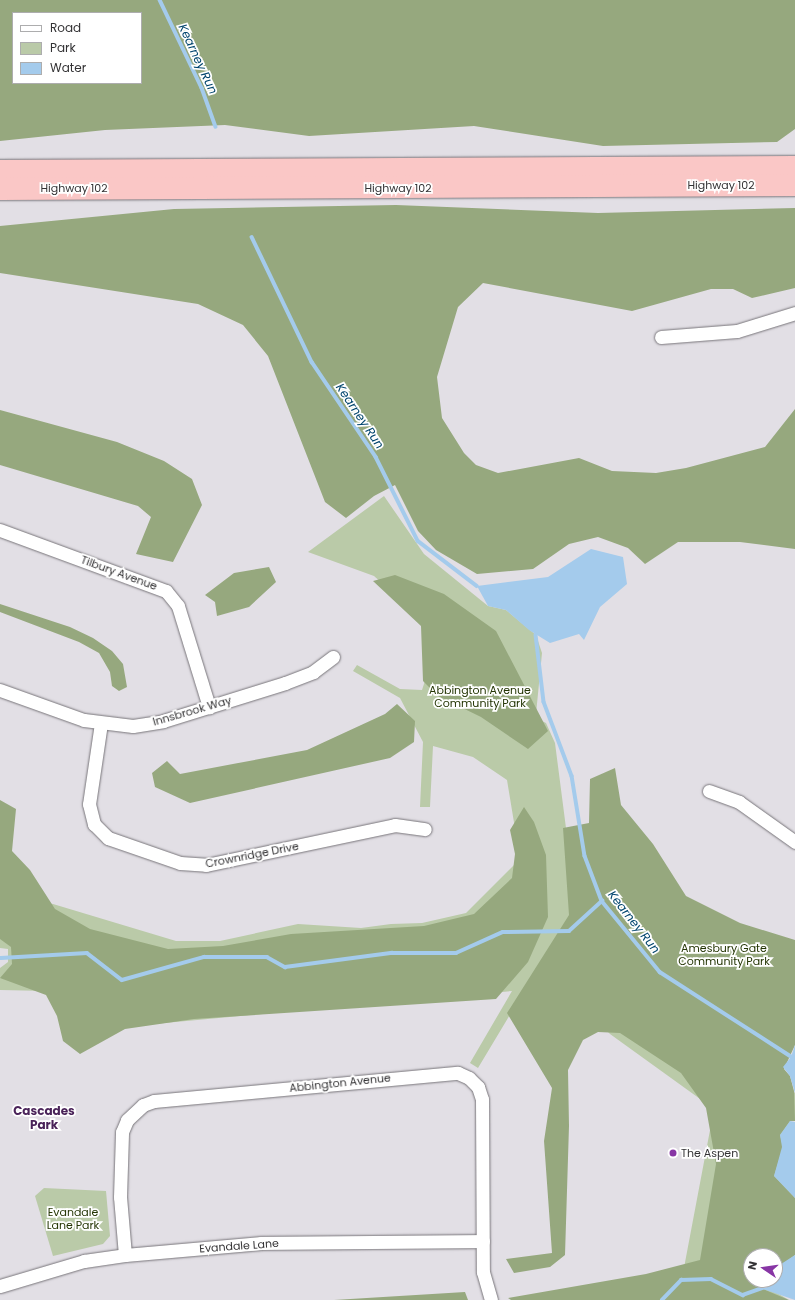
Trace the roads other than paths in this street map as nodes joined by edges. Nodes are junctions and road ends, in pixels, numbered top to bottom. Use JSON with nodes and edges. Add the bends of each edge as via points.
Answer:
{"nodes":[{"id":1,"x":795,"y":167,"type":"edge"},
{"id":2,"x":0,"y":172,"type":"edge"},
{"id":3,"x":795,"y":185,"type":"edge"},
{"id":4,"x":0,"y":189,"type":"edge"},
{"id":5,"x":795,"y":313,"type":"edge"},
{"id":6,"x":661,"y":337,"type":"dead end"},
{"id":7,"x":0,"y":530,"type":"edge"},
{"id":8,"x":333,"y":656,"type":"dead end"},
{"id":9,"x":0,"y":690,"type":"edge"},
{"id":10,"x":209,"y":707,"type":"junction"},
{"id":11,"x":100,"y":723,"type":"junction"},
{"id":12,"x":709,"y":791,"type":"dead end"},
{"id":13,"x":425,"y":829,"type":"dead end"},
{"id":14,"x":795,"y":842,"type":"edge"},
{"id":15,"x":483,"y":1241,"type":"junction"},
{"id":16,"x":125,"y":1255,"type":"junction"},
{"id":17,"x":0,"y":1286,"type":"edge"},
{"id":18,"x":491,"y":1300,"type":"edge"}],
"edges":[{"from":1,"to":2,"type":"highway","name":"Highway 102"},
{"from":3,"to":4,"type":"highway","name":"Highway 102"},
{"from":5,"to":6,"type":"street","via":[[737,331]]},
{"from":7,"to":10,"type":"street","name":"Tilbury Avenue","via":[[154,584],[166,591],[178,606]]},
{"from":8,"to":10,"type":"street","name":"Innsbrook Way","via":[[313,672]]},
{"from":9,"to":11,"type":"street","name":"Innsbrook Way"},
{"from":10,"to":11,"type":"street","name":"Innsbrook Way","via":[[148,724]]},
{"from":11,"to":13,"type":"street","name":"Crownridge Drive","via":[[89,804],[94,824],[108,838],[180,864],[206,865],[395,825]]},
{"from":12,"to":14,"type":"street","via":[[739,802]]},
{"from":15,"to":16,"type":"street","name":"Evandale Lane","via":[[261,1243]]},
{"from":15,"to":16,"type":"street","name":"Abbington Avenue","via":[[482,1099],[478,1087],[469,1078],[458,1073],[445,1073],[154,1101],[143,1105],[130,1116],[122,1132],[120,1197]]},
{"from":15,"to":18,"type":"street","name":"Abbington Avenue","via":[[483,1272]]},
{"from":16,"to":17,"type":"street","name":"Evandale Lane","via":[[84,1261]]}]}
